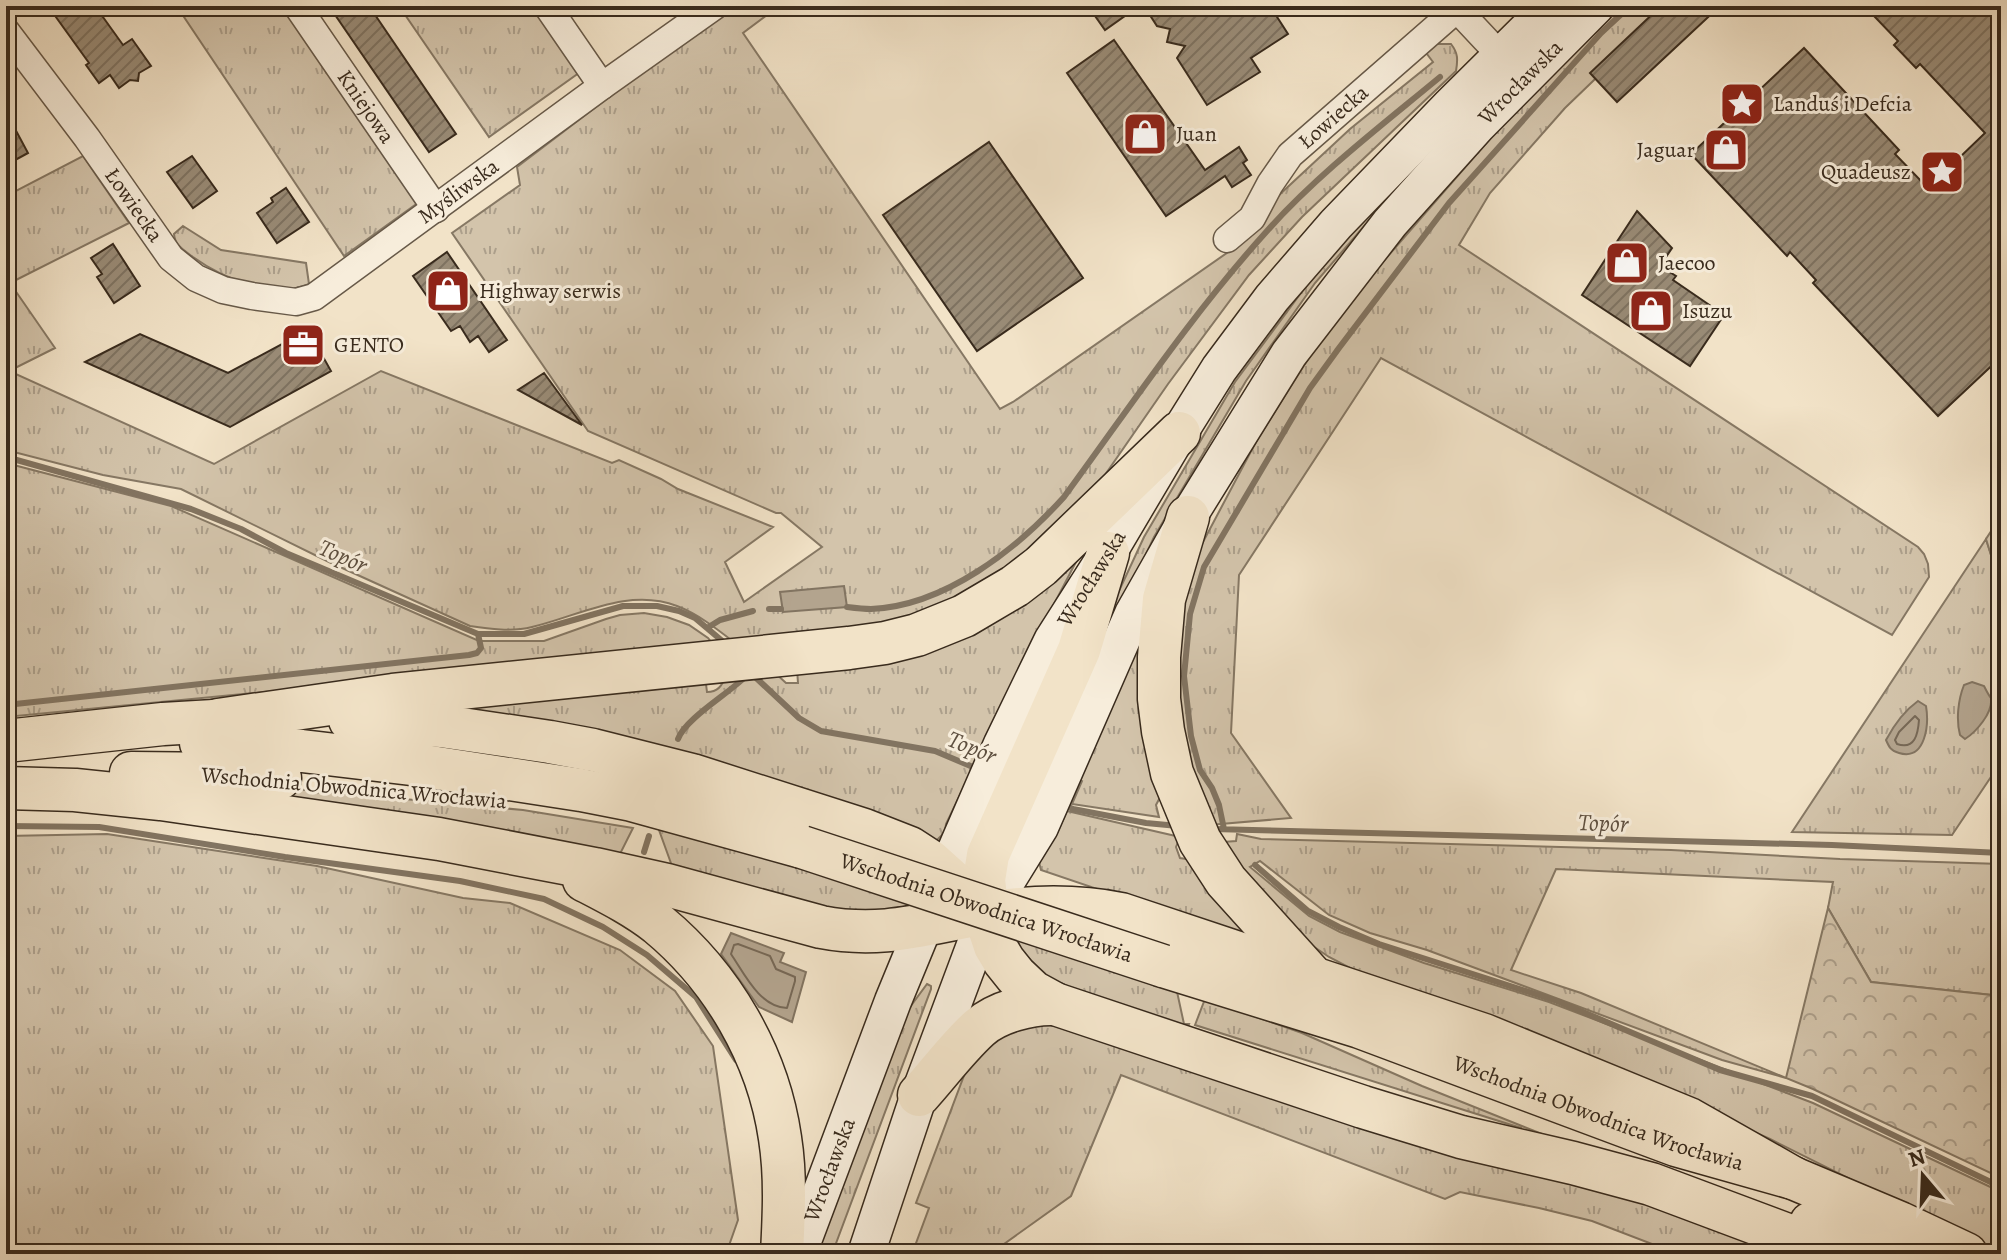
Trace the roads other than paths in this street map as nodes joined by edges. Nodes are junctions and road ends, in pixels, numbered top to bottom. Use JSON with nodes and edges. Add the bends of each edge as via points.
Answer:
{"nodes":[{"id":1,"x":297,"y":6,"type":"edge"},
{"id":2,"x":547,"y":6,"type":"edge"},
{"id":3,"x":715,"y":6,"type":"edge"},
{"id":4,"x":1551,"y":6,"type":"edge"},
{"id":5,"x":1596,"y":6,"type":"edge"},
{"id":6,"x":1456,"y":7,"type":"edge"},
{"id":7,"x":6,"y":31,"type":"edge"},
{"id":8,"x":1500,"y":55,"type":"junction"},
{"id":9,"x":602,"y":86,"type":"junction"},
{"id":10,"x":436,"y":209,"type":"junction"},
{"id":11,"x":1227,"y":239,"type":"dead end"},
{"id":12,"x":314,"y":297,"type":"joint"},
{"id":13,"x":1179,"y":433,"type":"junction"},
{"id":14,"x":1188,"y":517,"type":"junction"},
{"id":15,"x":1108,"y":553,"type":"joint"},
{"id":16,"x":218,"y":720,"type":"junction"},
{"id":17,"x":21,"y":739,"type":"edge"},
{"id":18,"x":1031,"y":759,"type":"junction"},
{"id":19,"x":6,"y":782,"type":"edge"},
{"id":20,"x":6,"y":788,"type":"edge"},
{"id":21,"x":1006,"y":816,"type":"junction"},
{"id":22,"x":701,"y":821,"type":"junction"},
{"id":23,"x":540,"y":858,"type":"junction"},
{"id":24,"x":945,"y":875,"type":"junction"},
{"id":25,"x":987,"y":913,"type":"junction"},
{"id":26,"x":924,"y":925,"type":"junction"},
{"id":27,"x":1313,"y":977,"type":"junction"},
{"id":28,"x":1225,"y":986,"type":"junction"},
{"id":29,"x":1055,"y":1004,"type":"junction"},
{"id":30,"x":919,"y":1095,"type":"junction"},
{"id":31,"x":1793,"y":1178,"type":"junction"},
{"id":32,"x":782,"y":1254,"type":"edge"},
{"id":33,"x":798,"y":1254,"type":"edge"},
{"id":34,"x":866,"y":1254,"type":"edge"},
{"id":35,"x":1838,"y":1254,"type":"edge"},
{"id":36,"x":1887,"y":1254,"type":"edge"},
{"id":37,"x":1966,"y":1254,"type":"edge"}],
"edges":[{"from":1,"to":10,"type":"street","name":"Kniejowa"},
{"from":2,"to":9,"type":"street"},
{"from":3,"to":9,"type":"street","name":"Myśliwska"},
{"from":4,"to":8,"type":"main road","name":"Wrocławska"},
{"from":5,"to":14,"type":"main road","name":"Wrocławska","via":[[1390,223],[1289,354]]},
{"from":6,"to":8,"type":"street"},
{"from":6,"to":11,"type":"street","name":"Łowiecka","via":[[1290,155],[1252,218]]},
{"from":7,"to":12,"type":"street","name":"Łowiecka","via":[[171,258],[223,290],[296,302]]},
{"from":8,"to":13,"type":"main road","name":"Wrocławska","via":[[1281,288],[1219,369]]},
{"from":9,"to":10,"type":"street","name":"Myśliwska"},
{"from":10,"to":12,"type":"street","name":"Myśliwska"},
{"from":13,"to":15,"type":"main road","name":"Wrocławska"},
{"from":13,"to":16,"type":"main road","via":[[1041,566],[964,616],[917,635],[798,654],[393,695]]},
{"from":14,"to":18,"type":"main road","name":"Wrocławska","via":[[1133,614]]},
{"from":14,"to":27,"type":"main road","via":[[1164,599],[1159,657],[1159,699],[1172,773],[1193,825],[1226,881]]},
{"from":15,"to":18,"type":"main road","via":[[1079,650]]},
{"from":16,"to":17,"type":"main road"},
{"from":16,"to":24,"type":"main road","via":[[393,722],[593,750],[692,775],[864,830],[910,848]]},
{"from":17,"to":22,"type":"main road","name":"Wschodnia Obwodnica Wrocławia","via":[[205,743],[411,764],[632,800]]},
{"from":18,"to":21,"type":"main road"},
{"from":19,"to":22,"type":"main road","name":"Wschodnia Obwodnica Wrocławia","via":[[75,774],[227,774]]},
{"from":20,"to":23,"type":"main road","via":[[161,799]]},
{"from":21,"to":24,"type":"main road","name":"Wrocławska"},
{"from":21,"to":25,"type":"main road","via":[[988,855]]},
{"from":22,"to":28,"type":"main road","name":"Wschodnia Obwodnica Wrocławia","bridge":true,"via":[[802,847]]},
{"from":23,"to":26,"type":"main road","via":[[847,932]]},
{"from":23,"to":32,"type":"main road","via":[[629,903],[656,923],[688,950],[736,1014],[767,1081],[780,1137]]},
{"from":24,"to":25,"type":"main road"},
{"from":24,"to":26,"type":"main road","name":"Wrocławska"},
{"from":25,"to":26,"type":"main road"},
{"from":25,"to":27,"type":"main road","via":[[1091,908]]},
{"from":25,"to":29,"type":"main road","via":[[1004,961],[1033,992]]},
{"from":25,"to":30,"type":"main road"},
{"from":26,"to":33,"type":"main road","name":"Wrocławska"},
{"from":27,"to":31,"type":"main road","via":[[1589,1077],[1689,1119]]},
{"from":28,"to":31,"type":"main road","name":"Wschodnia Obwodnica Wrocławia","via":[[1360,1027],[1676,1145]]},
{"from":28,"to":36,"type":"main road","name":"Wschodnia Obwodnica Wrocławia","via":[[1352,1045]]},
{"from":29,"to":30,"type":"main road","via":[[1024,1006],[981,1026]]},
{"from":29,"to":35,"type":"main road","via":[[1461,1137],[1651,1184]]},
{"from":30,"to":34,"type":"main road"},
{"from":31,"to":37,"type":"main road","name":"Wschodnia Obwodnica Wrocławia"}]}
